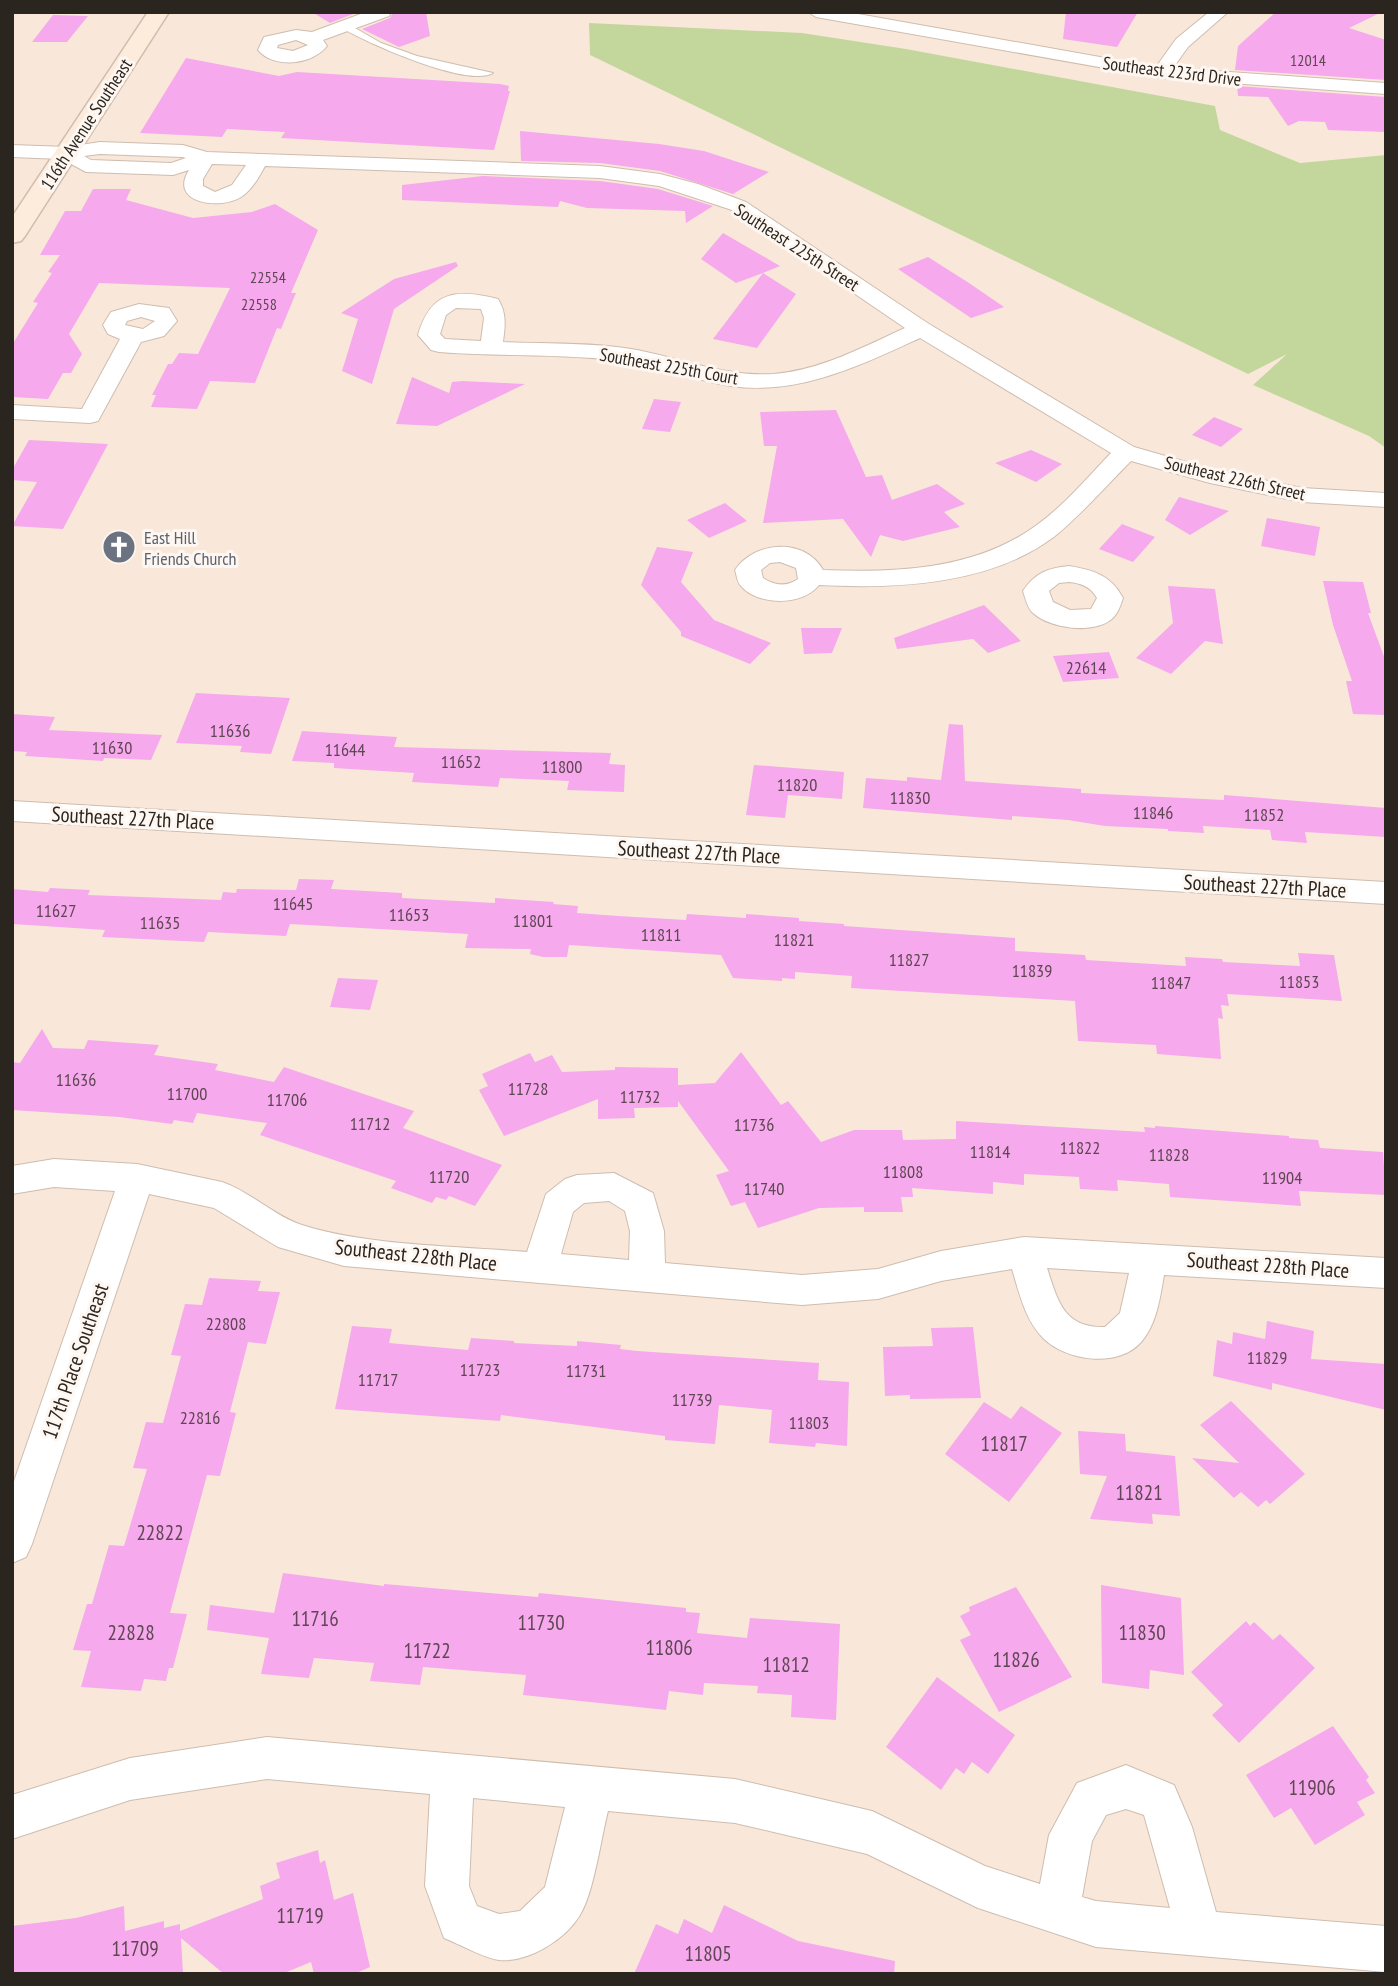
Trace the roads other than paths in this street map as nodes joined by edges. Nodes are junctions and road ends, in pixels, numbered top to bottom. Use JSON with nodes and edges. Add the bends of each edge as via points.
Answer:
{"nodes":[{"id":1,"x":159,"y":12,"type":"edge"},
{"id":2,"x":383,"y":12,"type":"edge"},
{"id":3,"x":816,"y":12,"type":"edge"},
{"id":4,"x":1220,"y":12,"type":"edge"},
{"id":5,"x":345,"y":26,"type":"junction"},
{"id":6,"x":313,"y":38,"type":"dead end"},
{"id":7,"x":488,"y":73,"type":"dead end"},
{"id":8,"x":1161,"y":73,"type":"junction"},
{"id":9,"x":1386,"y":89,"type":"edge"},
{"id":10,"x":12,"y":151,"type":"edge"},
{"id":11,"x":67,"y":153,"type":"junction"},
{"id":12,"x":205,"y":158,"type":"junction"},
{"id":13,"x":259,"y":160,"type":"junction"},
{"id":14,"x":12,"y":236,"type":"edge"},
{"id":15,"x":921,"y":329,"type":"junction"},
{"id":16,"x":133,"y":336,"type":"dead end"},
{"id":17,"x":491,"y":348,"type":"dead end"},
{"id":18,"x":12,"y":412,"type":"edge"},
{"id":19,"x":1126,"y":452,"type":"junction"},
{"id":20,"x":1386,"y":500,"type":"edge"},
{"id":21,"x":1013,"y":552,"type":"junction"},
{"id":22,"x":812,"y":578,"type":"dead end"},
{"id":23,"x":1048,"y":578,"type":"dead end"},
{"id":24,"x":12,"y":811,"type":"edge"},
{"id":25,"x":1386,"y":893,"type":"edge"},
{"id":26,"x":137,"y":1178,"type":"junction"},
{"id":27,"x":12,"y":1180,"type":"edge"},
{"id":28,"x":1024,"y":1252,"type":"junction"},
{"id":29,"x":1150,"y":1258,"type":"junction"},
{"id":30,"x":540,"y":1268,"type":"junction"},
{"id":31,"x":1386,"y":1273,"type":"edge"},
{"id":32,"x":647,"y":1277,"type":"junction"},
{"id":33,"x":12,"y":1544,"type":"edge"},
{"id":34,"x":452,"y":1774,"type":"junction"},
{"id":35,"x":592,"y":1787,"type":"junction"},
{"id":36,"x":12,"y":1817,"type":"edge"},
{"id":37,"x":1057,"y":1911,"type":"junction"},
{"id":38,"x":1199,"y":1933,"type":"junction"},
{"id":39,"x":1386,"y":1949,"type":"edge"}],
"edges":[{"from":1,"to":11,"type":"main road","name":"116th Avenue Southeast"},
{"from":2,"to":5,"type":"street"},
{"from":3,"to":8,"type":"street","name":"Southeast 223rd Drive"},
{"from":4,"to":8,"type":"street","via":[[1182,43]]},
{"from":5,"to":6,"type":"street"},
{"from":5,"to":7,"type":"lane","via":[[419,62]]},
{"from":8,"to":9,"type":"street","name":"Southeast 223rd Drive"},
{"from":10,"to":11,"type":"street","name":"Southeast 225th Street"},
{"from":11,"to":12,"type":"street","name":"Southeast 225th Street","via":[[86,166],[99,167],[173,169]]},
{"from":11,"to":14,"type":"main road","name":"116th Avenue Southeast"},
{"from":12,"to":13,"type":"street","name":"Southeast 225th Street"},
{"from":12,"to":13,"type":"street","via":[[193,187],[206,197],[226,196],[240,189]]},
{"from":13,"to":15,"type":"street","name":"Southeast 225th Street","via":[[600,172],[691,187],[739,206]]},
{"from":15,"to":17,"type":"street","name":"Southeast 225th Court","via":[[821,374],[749,381],[629,355]]},
{"from":15,"to":19,"type":"street","name":"Southeast 225th Street"},
{"from":16,"to":18,"type":"street","via":[[90,416]]},
{"from":19,"to":20,"type":"street","name":"Southeast 226th Street","via":[[1302,495]]},
{"from":19,"to":21,"type":"street","via":[[1044,532]]},
{"from":21,"to":22,"type":"street","via":[[907,577]]},
{"from":21,"to":23,"type":"street"},
{"from":24,"to":25,"type":"street","name":"Southeast 227th Place"},
{"from":26,"to":27,"type":"street","name":"Southeast 228th Place","via":[[54,1173]]},
{"from":26,"to":30,"type":"street","name":"Southeast 228th Place","via":[[222,1196],[289,1237],[344,1251]]},
{"from":26,"to":33,"type":"street","name":"117th Place Southeast"},
{"from":28,"to":29,"type":"street","name":"Southeast 228th Place"},
{"from":28,"to":29,"type":"street","via":[[1049,1319],[1067,1338],[1095,1345],[1119,1337],[1134,1323]]},
{"from":28,"to":32,"type":"street","name":"Southeast 228th Place","via":[[941,1266],[878,1284],[802,1290]]},
{"from":29,"to":31,"type":"street","name":"Southeast 228th Place"},
{"from":30,"to":32,"type":"street","name":"Southeast 228th Place"},
{"from":30,"to":32,"type":"street","via":[[558,1204],[577,1189],[614,1187],[641,1203],[647,1231]]},
{"from":34,"to":35,"type":"street"},
{"from":34,"to":35,"type":"street","via":[[447,1886],[460,1922],[499,1937],[531,1932],[564,1900]]},
{"from":34,"to":36,"type":"street","via":[[267,1758],[130,1779]]},
{"from":35,"to":37,"type":"street","via":[[734,1801],[872,1833],[978,1886]]},
{"from":37,"to":38,"type":"street","via":[[1096,1924]]},
{"from":37,"to":38,"type":"street","via":[[1070,1835],[1092,1798],[1126,1787],[1159,1800]]},
{"from":38,"to":39,"type":"street"}]}
